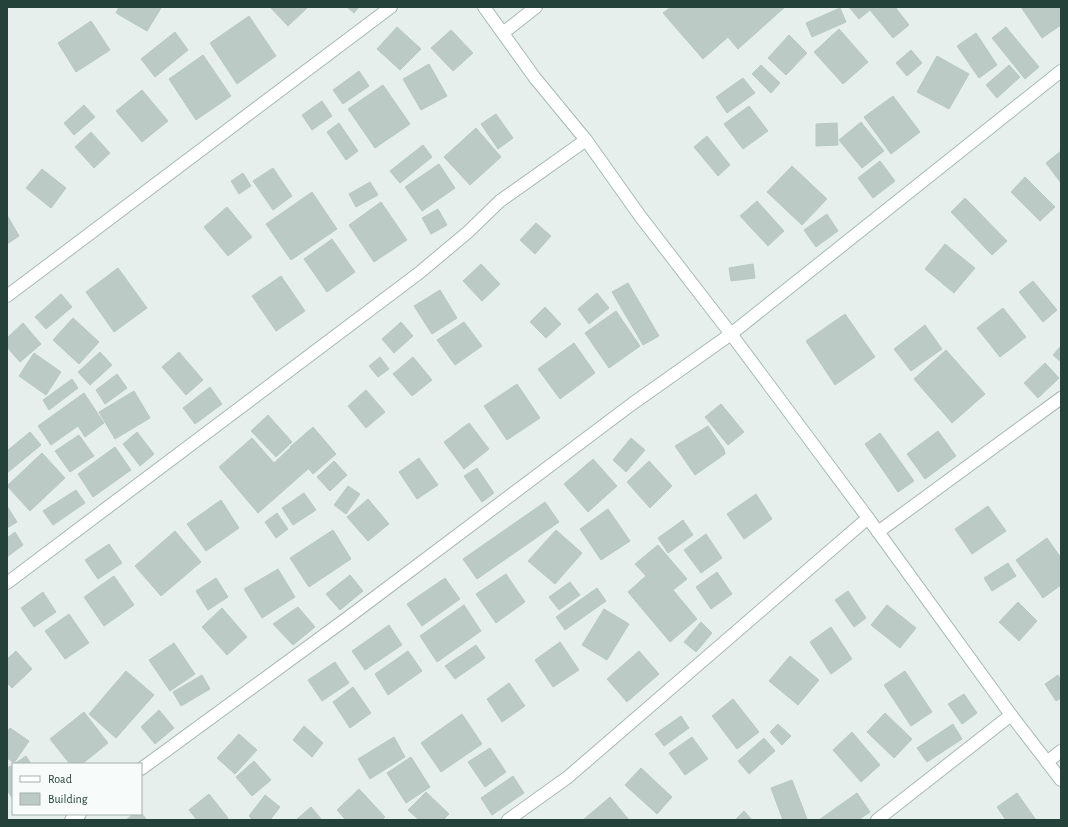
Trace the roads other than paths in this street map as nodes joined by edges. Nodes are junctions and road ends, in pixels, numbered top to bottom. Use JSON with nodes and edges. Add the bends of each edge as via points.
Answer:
{"nodes":[{"id":1,"x":391,"y":7,"type":"edge"},
{"id":2,"x":484,"y":7,"type":"edge"},
{"id":3,"x":536,"y":7,"type":"edge"},
{"id":4,"x":503,"y":33,"type":"junction"},
{"id":5,"x":1061,"y":72,"type":"edge"},
{"id":6,"x":586,"y":140,"type":"junction"},
{"id":7,"x":7,"y":296,"type":"edge"},
{"id":8,"x":731,"y":334,"type":"junction"},
{"id":9,"x":1061,"y":398,"type":"edge"},
{"id":10,"x":868,"y":518,"type":"junction"},
{"id":11,"x":878,"y":532,"type":"junction"},
{"id":12,"x":7,"y":583,"type":"edge"},
{"id":13,"x":1011,"y":715,"type":"junction"},
{"id":14,"x":1061,"y":751,"type":"edge"},
{"id":15,"x":1047,"y":762,"type":"junction"},
{"id":16,"x":142,"y":768,"type":"edge"},
{"id":17,"x":1061,"y":780,"type":"edge"},
{"id":18,"x":508,"y":820,"type":"edge"},
{"id":19,"x":877,"y":820,"type":"edge"}],
"edges":[{"from":1,"to":7,"type":"street"},
{"from":2,"to":4,"type":"street"},
{"from":3,"to":4,"type":"street"},
{"from":4,"to":6,"type":"street","via":[[535,78]]},
{"from":5,"to":8,"type":"street"},
{"from":6,"to":8,"type":"street","via":[[640,216]]},
{"from":6,"to":12,"type":"street","via":[[500,201],[419,273]]},
{"from":8,"to":10,"type":"street"},
{"from":8,"to":16,"type":"street","via":[[632,404]]},
{"from":9,"to":11,"type":"street"},
{"from":10,"to":11,"type":"street"},
{"from":10,"to":18,"type":"street","via":[[568,777]]},
{"from":11,"to":13,"type":"street"},
{"from":13,"to":15,"type":"street"},
{"from":13,"to":19,"type":"street"},
{"from":14,"to":15,"type":"street"},
{"from":15,"to":17,"type":"street"}]}
